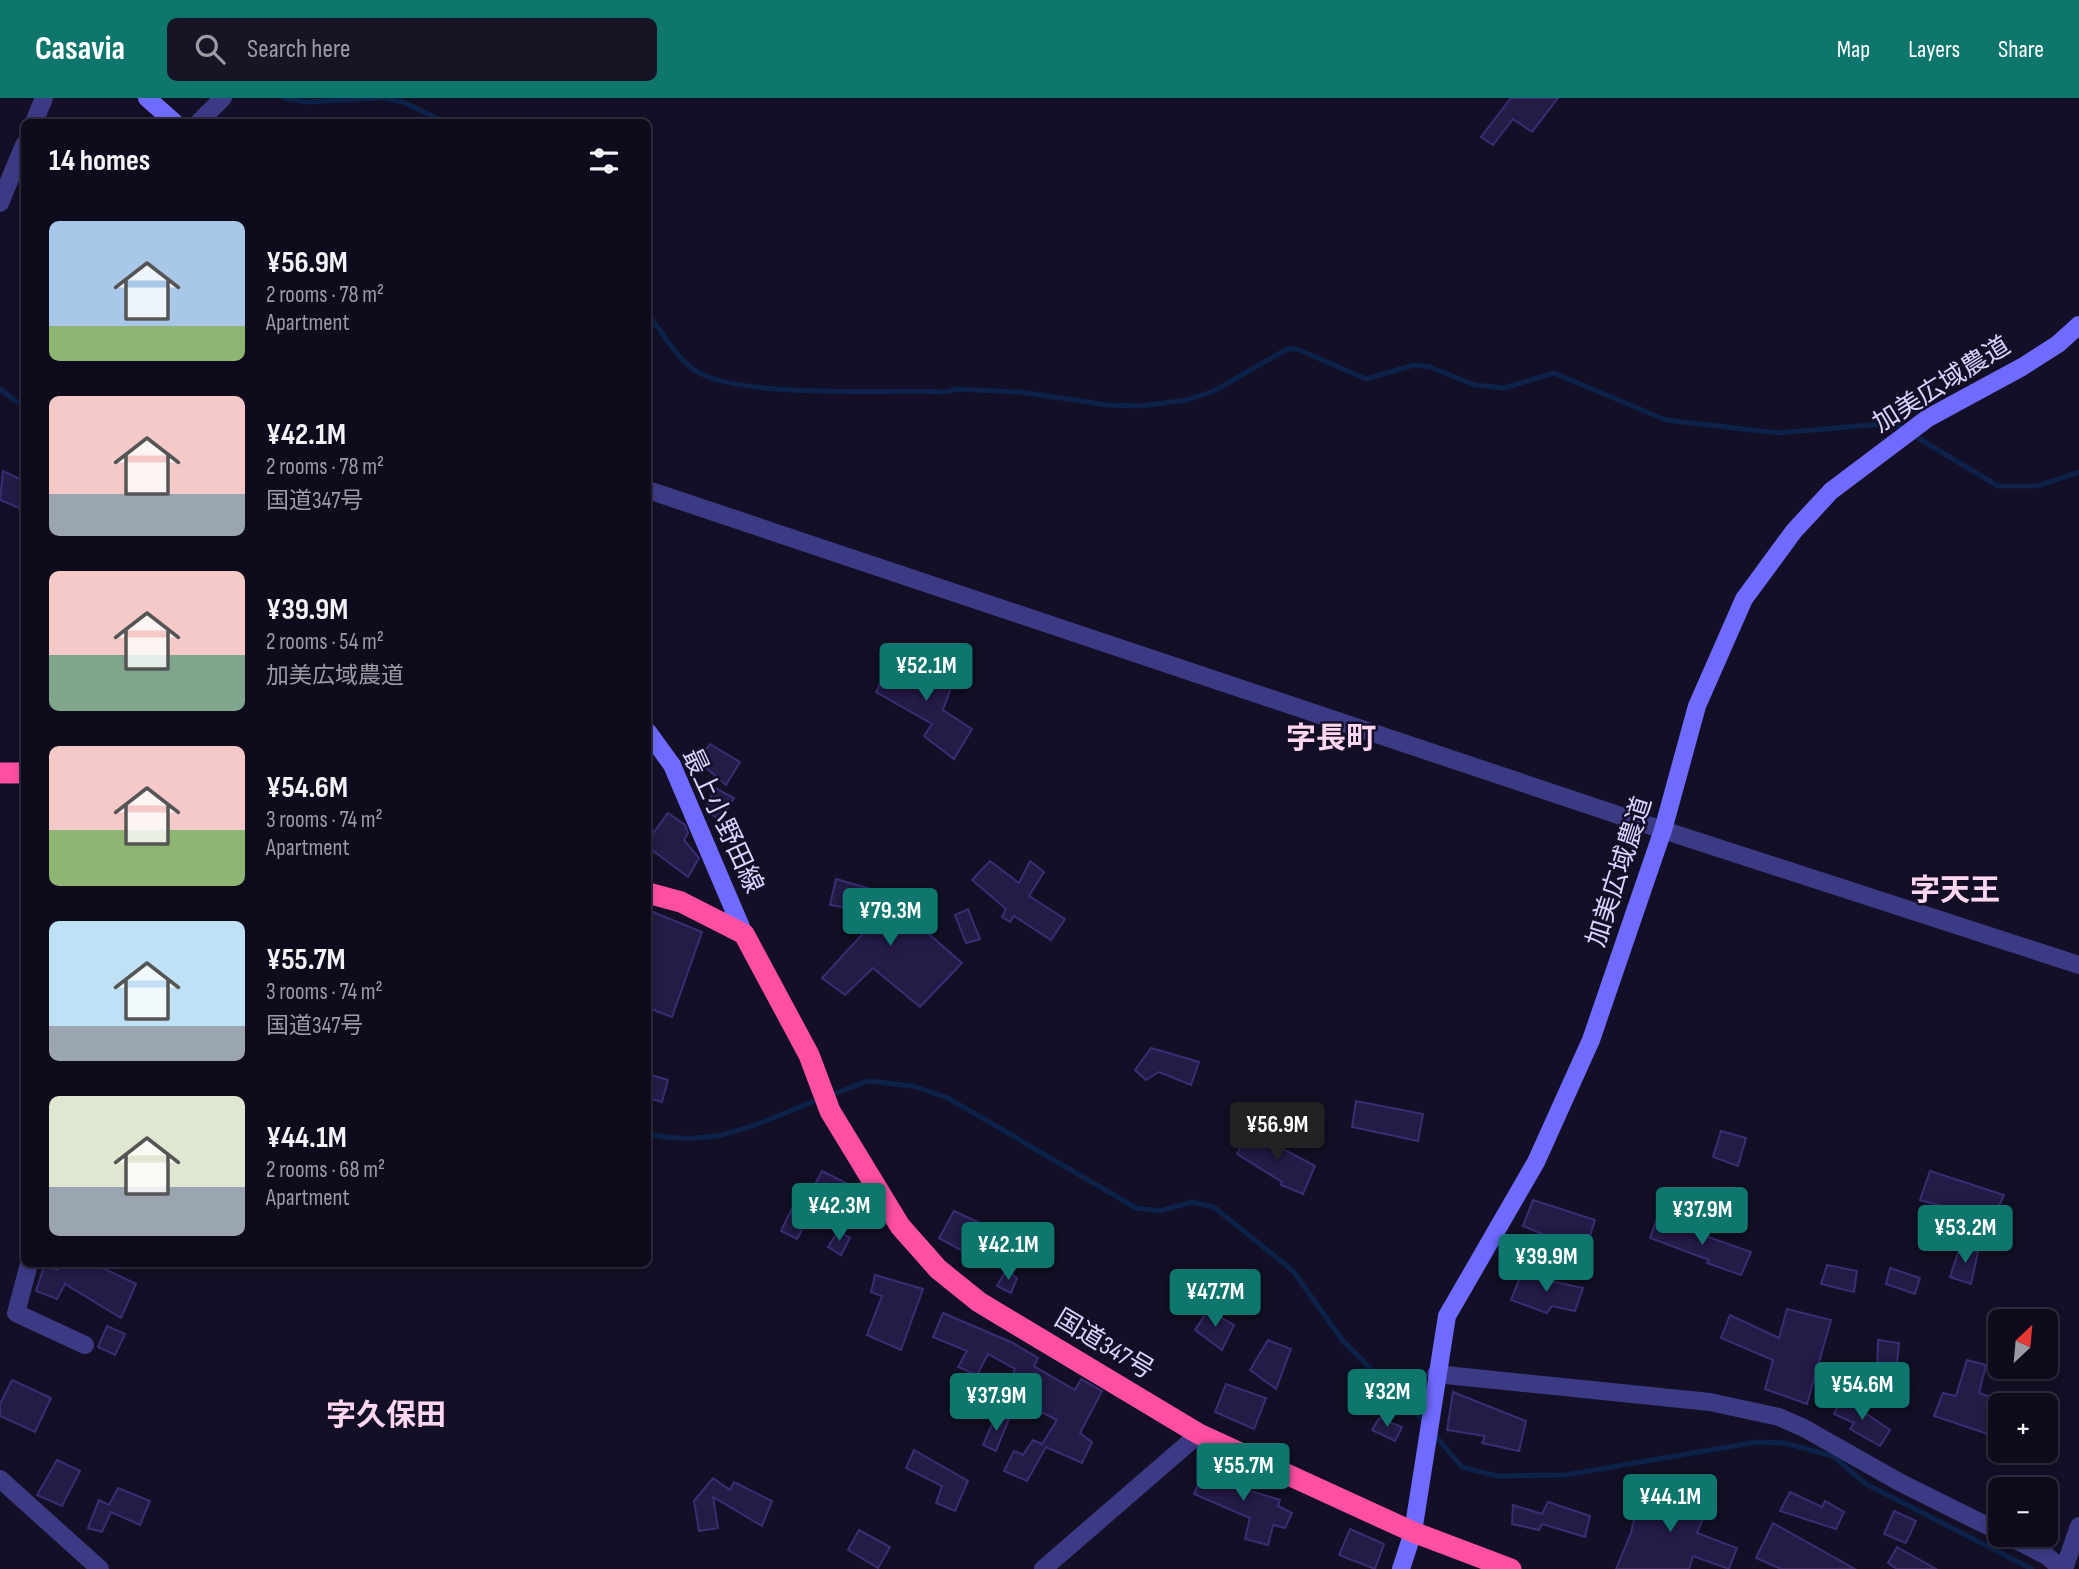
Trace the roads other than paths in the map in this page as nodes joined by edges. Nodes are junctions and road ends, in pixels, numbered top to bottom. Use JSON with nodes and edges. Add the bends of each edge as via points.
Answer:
{"nodes":[{"id":1,"x":44,"y":98,"type":"edge"},
{"id":2,"x":147,"y":98,"type":"edge"},
{"id":3,"x":223,"y":98,"type":"edge"},
{"id":4,"x":35,"y":119,"type":"edge"},
{"id":5,"x":171,"y":119,"type":"edge"},
{"id":6,"x":202,"y":119,"type":"edge"},
{"id":7,"x":21,"y":152,"type":"edge"},
{"id":8,"x":0,"y":203,"type":"edge"},
{"id":9,"x":2079,"y":325,"type":"edge"},
{"id":10,"x":651,"y":490,"type":"edge"},
{"id":11,"x":651,"y":736,"type":"edge"},
{"id":12,"x":0,"y":773,"type":"edge"},
{"id":13,"x":21,"y":773,"type":"edge"},
{"id":14,"x":1663,"y":830,"type":"junction"},
{"id":15,"x":651,"y":894,"type":"edge"},
{"id":16,"x":744,"y":934,"type":"junction"},
{"id":17,"x":2079,"y":965,"type":"edge"},
{"id":18,"x":28,"y":1267,"type":"edge"},
{"id":19,"x":85,"y":1345,"type":"dead end"},
{"id":20,"x":1436,"y":1374,"type":"junction"},
{"id":21,"x":1199,"y":1434,"type":"junction"},
{"id":22,"x":0,"y":1479,"type":"edge"},
{"id":23,"x":1988,"y":1526,"type":"edge"},
{"id":24,"x":2079,"y":1526,"type":"edge"},
{"id":25,"x":1413,"y":1532,"type":"junction"},
{"id":26,"x":2029,"y":1547,"type":"edge"},
{"id":27,"x":100,"y":1569,"type":"edge"},
{"id":28,"x":1043,"y":1569,"type":"edge"},
{"id":29,"x":1401,"y":1569,"type":"edge"},
{"id":30,"x":1511,"y":1569,"type":"edge"},
{"id":31,"x":2063,"y":1569,"type":"edge"}],
"edges":[{"from":1,"to":4,"type":"street"},
{"from":2,"to":5,"type":"street"},
{"from":3,"to":6,"type":"street"},
{"from":7,"to":8,"type":"street"},
{"from":9,"to":14,"type":"street","name":"加美広域農道","via":[[2022,367],[1928,418],[1831,491],[1794,531],[1744,599],[1697,706]]},
{"from":10,"to":14,"type":"street"},
{"from":11,"to":16,"type":"street","name":"最上小野田線","via":[[672,765]]},
{"from":12,"to":13,"type":"highway"},
{"from":14,"to":17,"type":"street"},
{"from":14,"to":20,"type":"street","name":"加美広域農道","via":[[1591,1040],[1536,1162],[1447,1316]]},
{"from":15,"to":16,"type":"highway","via":[[681,902]]},
{"from":16,"to":21,"type":"highway","name":"国道347号","via":[[808,1055],[830,1111],[900,1226],[938,1269],[979,1302]]},
{"from":18,"to":19,"type":"street","via":[[16,1313]]},
{"from":20,"to":23,"type":"street","via":[[1710,1402],[1780,1417]]},
{"from":20,"to":25,"type":"street","name":"加美広域農道"},
{"from":21,"to":25,"type":"highway","name":"国道347号"},
{"from":21,"to":28,"type":"street"},
{"from":22,"to":27,"type":"street"},
{"from":24,"to":31,"type":"street"},
{"from":25,"to":29,"type":"street","name":"加美広域農道"},
{"from":25,"to":30,"type":"highway","name":"国道347号"},
{"from":26,"to":31,"type":"street"}]}
